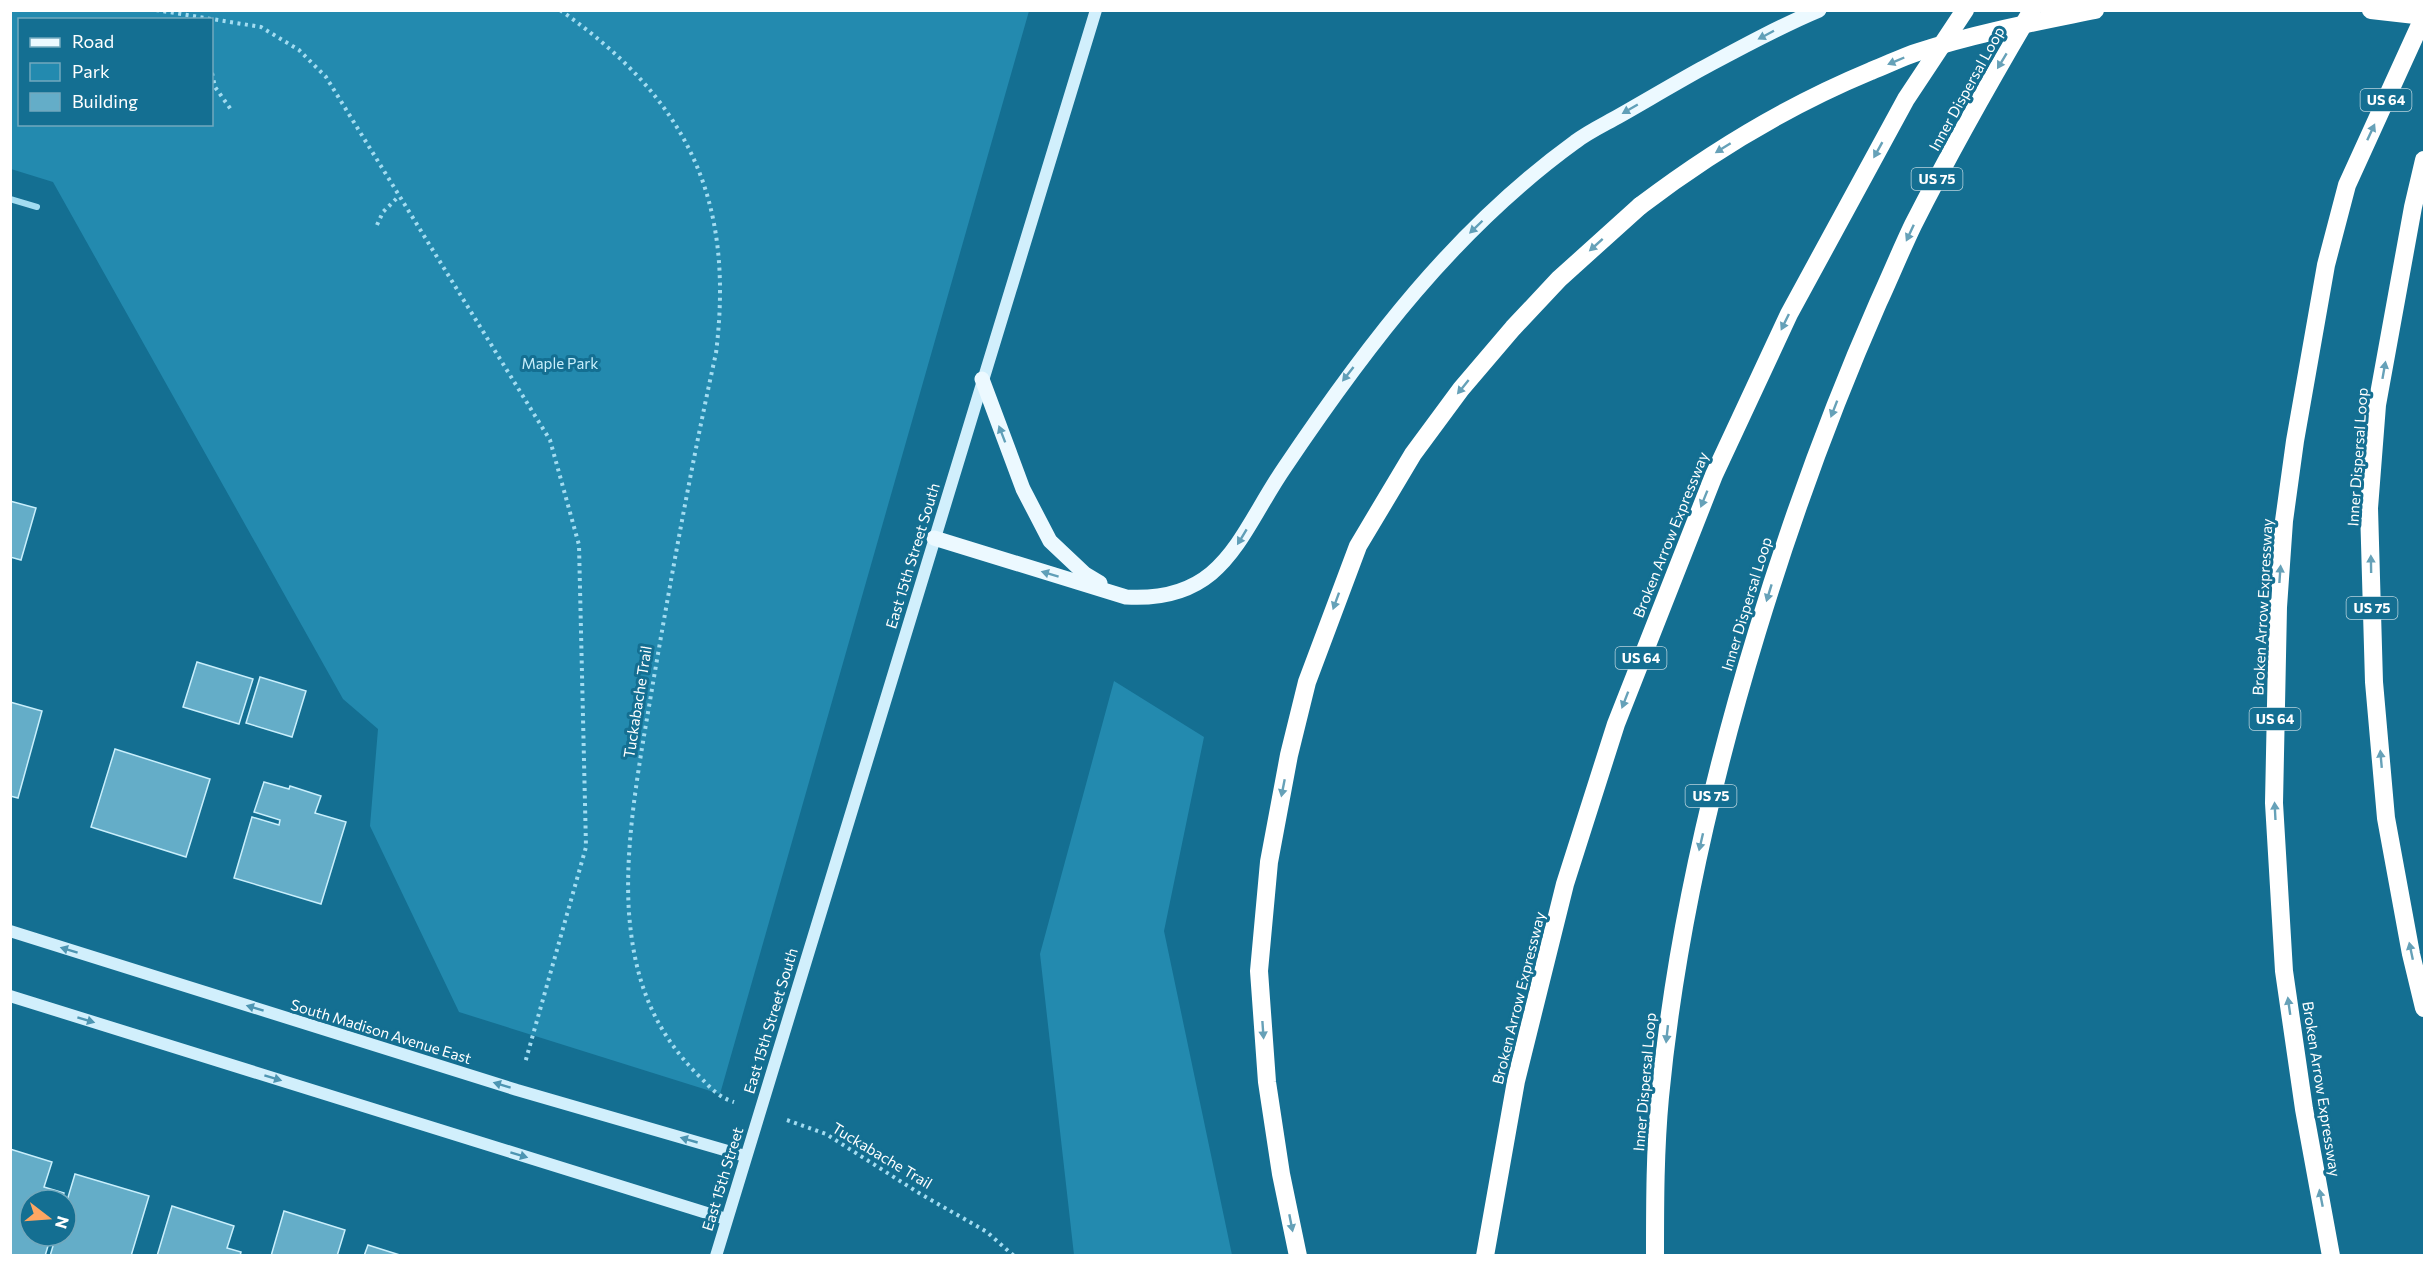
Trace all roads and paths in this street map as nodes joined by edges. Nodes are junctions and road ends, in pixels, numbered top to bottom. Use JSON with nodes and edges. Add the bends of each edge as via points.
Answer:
{"nodes":[{"id":1,"x":156,"y":10,"type":"edge"},
{"id":2,"x":560,"y":10,"type":"edge"},
{"id":3,"x":1096,"y":10,"type":"edge"},
{"id":4,"x":1819,"y":10,"type":"edge"},
{"id":5,"x":1965,"y":10,"type":"edge"},
{"id":6,"x":2032,"y":10,"type":"edge"},
{"id":7,"x":2095,"y":10,"type":"edge"},
{"id":8,"x":2371,"y":10,"type":"edge"},
{"id":9,"x":2424,"y":16,"type":"edge"},
{"id":10,"x":204,"y":18,"type":"edge"},
{"id":11,"x":213,"y":19,"type":"edge"},
{"id":12,"x":213,"y":78,"type":"edge"},
{"id":13,"x":232,"y":111,"type":"dead end"},
{"id":14,"x":2424,"y":160,"type":"edge"},
{"id":15,"x":399,"y":196,"type":"junction"},
{"id":16,"x":10,"y":199,"type":"edge"},
{"id":17,"x":37,"y":207,"type":"dead end"},
{"id":18,"x":377,"y":225,"type":"dead end"},
{"id":19,"x":982,"y":379,"type":"junction"},
{"id":20,"x":934,"y":538,"type":"junction"},
{"id":21,"x":1126,"y":597,"type":"junction"},
{"id":22,"x":10,"y":931,"type":"edge"},
{"id":23,"x":10,"y":996,"type":"edge"},
{"id":24,"x":2424,"y":1008,"type":"edge"},
{"id":25,"x":517,"y":1090,"type":"junction"},
{"id":26,"x":759,"y":1111,"type":"junction"},
{"id":27,"x":745,"y":1156,"type":"junction"},
{"id":28,"x":726,"y":1219,"type":"junction"},
{"id":29,"x":716,"y":1256,"type":"edge"},
{"id":30,"x":1014,"y":1256,"type":"edge"},
{"id":31,"x":1298,"y":1256,"type":"edge"},
{"id":32,"x":1485,"y":1256,"type":"edge"},
{"id":33,"x":1655,"y":1256,"type":"edge"},
{"id":34,"x":2331,"y":1256,"type":"edge"}],
"edges":[{"from":1,"to":10,"type":"path"},
{"from":2,"to":26,"type":"path","name":"Tuckabache Trail","via":[[615,52],[673,119],[702,174],[715,228],[721,288],[716,352],[675,552],[642,746],[629,865],[629,913],[641,986],[670,1044],[722,1098]]},
{"from":3,"to":19,"type":"street","name":"East 15th Street South"},
{"from":4,"to":21,"type":"main road","one_way":true,"via":[[1681,80],[1576,141],[1511,193],[1432,269],[1344,379],[1266,495],[1241,541],[1214,573],[1166,595]]},
{"from":5,"to":32,"type":"highway","name":"Broken Arrow Expressway","number":"US 64","one_way":true,"via":[[1906,99],[1789,314],[1714,475],[1616,724],[1565,884],[1519,1069]]},
{"from":6,"to":33,"type":"highway","name":"Inner Dispersal Loop","number":"US 75","one_way":true,"via":[[1983,92],[1912,227],[1855,355],[1801,494],[1730,720],[1695,869],[1669,1017],[1659,1110]]},
{"from":7,"to":31,"type":"highway","one_way":true,"bridge":true,"via":[[2014,26],[1917,52],[1829,89],[1685,172],[1640,206],[1559,279],[1461,389],[1413,454],[1358,546],[1307,682],[1269,862],[1259,972],[1267,1082]]},
{"from":8,"to":9,"type":"highway","bridge":true},
{"from":34,"to":9,"type":"highway","name":"Broken Arrow Expressway","number":"US 64","one_way":true,"via":[[2284,971],[2274,803],[2277,607],[2295,441],[2326,265],[2347,185]]},
{"from":11,"to":15,"type":"path","via":[[261,27],[299,50],[326,77]]},
{"from":12,"to":13,"type":"path"},
{"from":24,"to":14,"type":"highway","name":"Inner Dispersal Loop","number":"US 75","one_way":true,"via":[[2386,818],[2374,682],[2370,508],[2377,405]]},
{"from":15,"to":18,"type":"path","via":[[383,212]]},
{"from":15,"to":25,"type":"path","via":[[550,440],[579,545],[586,847]]},
{"from":16,"to":17,"type":"street"},
{"from":19,"to":20,"type":"street","name":"East 15th Street South"},
{"from":21,"to":19,"type":"main road","one_way":true,"via":[[1085,574],[1050,542],[1023,489]]},
{"from":21,"to":20,"type":"main road","one_way":true},
{"from":20,"to":26,"type":"street","name":"East 15th Street South"},
{"from":25,"to":22,"type":"street","name":"South Madison Avenue East","one_way":true},
{"from":23,"to":28,"type":"street","one_way":true},
{"from":27,"to":25,"type":"street","name":"South Madison Avenue East","one_way":true},
{"from":26,"to":27,"type":"street","name":"East 15th Street"},
{"from":26,"to":30,"type":"path","name":"Tuckabache Trail","via":[[826,1134],[987,1232]]},
{"from":27,"to":28,"type":"street","name":"East 15th Street"},
{"from":28,"to":29,"type":"street","name":"East 15th Street"}]}
